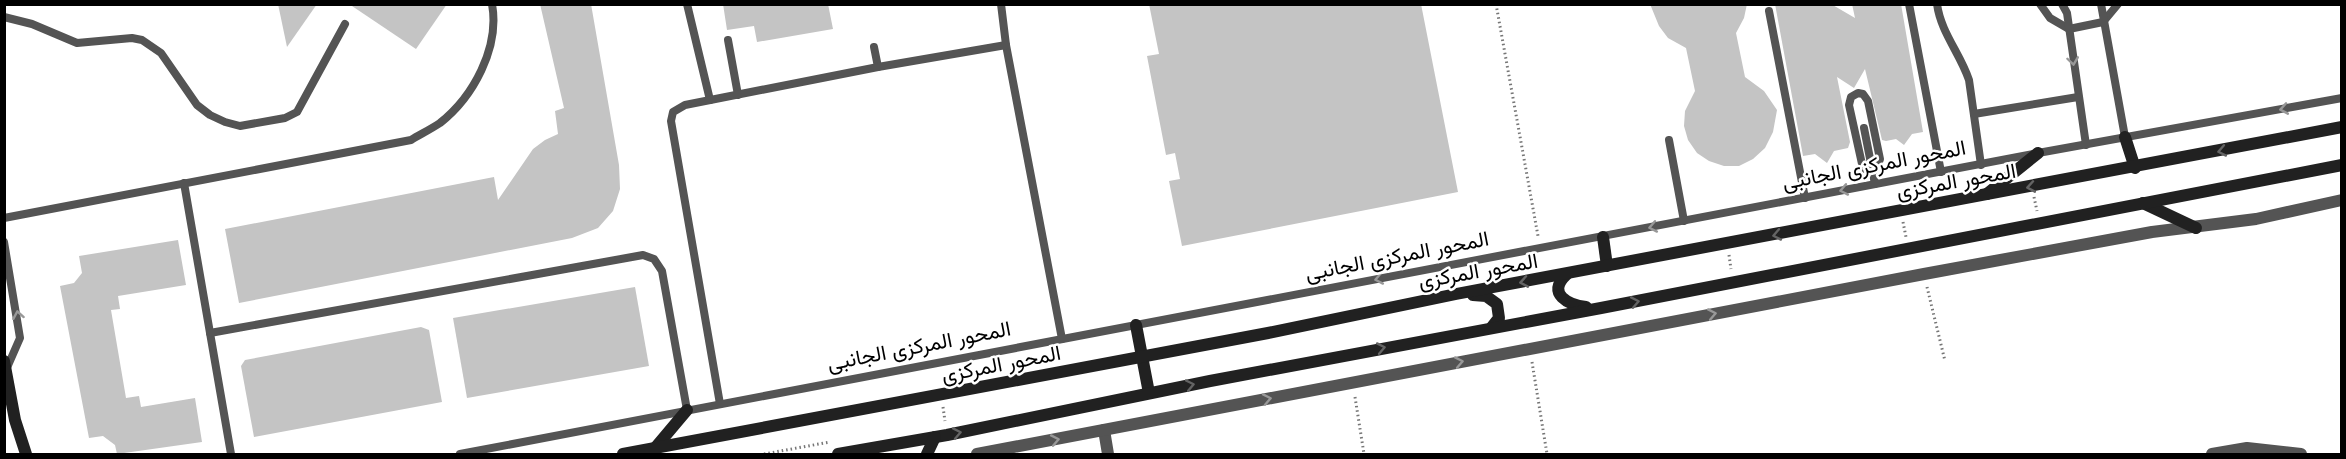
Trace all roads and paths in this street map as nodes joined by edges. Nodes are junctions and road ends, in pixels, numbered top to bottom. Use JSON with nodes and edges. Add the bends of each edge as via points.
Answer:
{"nodes":[{"id":1,"x":492,"y":4,"type":"edge"},
{"id":2,"x":687,"y":4,"type":"edge"},
{"id":3,"x":1001,"y":4,"type":"edge"},
{"id":4,"x":1496,"y":4,"type":"edge"},
{"id":5,"x":1909,"y":4,"type":"edge"},
{"id":6,"x":1937,"y":4,"type":"edge"},
{"id":7,"x":2040,"y":4,"type":"edge"},
{"id":8,"x":2062,"y":4,"type":"edge"},
{"id":9,"x":2101,"y":4,"type":"edge"},
{"id":10,"x":2118,"y":4,"type":"edge"},
{"id":11,"x":1769,"y":11,"type":"dead end"},
{"id":12,"x":4,"y":17,"type":"edge"},
{"id":13,"x":2103,"y":22,"type":"junction"},
{"id":14,"x":345,"y":24,"type":"dead end"},
{"id":15,"x":2069,"y":29,"type":"junction"},
{"id":16,"x":728,"y":40,"type":"dead end"},
{"id":17,"x":1006,"y":45,"type":"junction"},
{"id":18,"x":874,"y":47,"type":"dead end"},
{"id":19,"x":878,"y":67,"type":"junction"},
{"id":20,"x":738,"y":95,"type":"junction"},
{"id":21,"x":2078,"y":97,"type":"junction"},
{"id":22,"x":2342,"y":98,"type":"edge"},
{"id":23,"x":710,"y":100,"type":"junction"},
{"id":24,"x":1974,"y":114,"type":"junction"},
{"id":25,"x":1864,"y":128,"type":"dead end"},
{"id":26,"x":2342,"y":128,"type":"edge"},
{"id":27,"x":2125,"y":137,"type":"junction"},
{"id":28,"x":1669,"y":140,"type":"dead end"},
{"id":29,"x":2086,"y":145,"type":"junction"},
{"id":30,"x":2038,"y":153,"type":"junction"},
{"id":31,"x":1981,"y":165,"type":"junction"},
{"id":32,"x":2342,"y":165,"type":"edge"},
{"id":33,"x":1872,"y":168,"type":"junction"},
{"id":34,"x":2135,"y":168,"type":"junction"},
{"id":35,"x":1941,"y":172,"type":"junction"},
{"id":36,"x":184,"y":183,"type":"junction"},
{"id":37,"x":1875,"y":184,"type":"junction"},
{"id":38,"x":2032,"y":187,"type":"junction"},
{"id":39,"x":1986,"y":195,"type":"junction"},
{"id":40,"x":1805,"y":198,"type":"junction"},
{"id":41,"x":2342,"y":200,"type":"edge"},
{"id":42,"x":2143,"y":203,"type":"junction"},
{"id":43,"x":1901,"y":211,"type":"junction"},
{"id":44,"x":4,"y":218,"type":"edge"},
{"id":45,"x":1684,"y":221,"type":"junction"},
{"id":46,"x":2039,"y":222,"type":"junction"},
{"id":47,"x":2196,"y":228,"type":"junction"},
{"id":48,"x":1603,"y":237,"type":"junction"},
{"id":49,"x":4,"y":242,"type":"edge"},
{"id":50,"x":1728,"y":244,"type":"junction"},
{"id":51,"x":1908,"y":247,"type":"junction"},
{"id":52,"x":1540,"y":249,"type":"junction"},
{"id":53,"x":1607,"y":266,"type":"junction"},
{"id":54,"x":1924,"y":274,"type":"junction"},
{"id":55,"x":1566,"y":275,"type":"junction"},
{"id":56,"x":1733,"y":283,"type":"junction"},
{"id":57,"x":1456,"y":294,"type":"junction"},
{"id":58,"x":1601,"y":308,"type":"junction"},
{"id":59,"x":1136,"y":325,"type":"junction"},
{"id":60,"x":1492,"y":327,"type":"junction"},
{"id":61,"x":210,"y":333,"type":"junction"},
{"id":62,"x":1062,"y":339,"type":"junction"},
{"id":63,"x":1530,"y":349,"type":"junction"},
{"id":64,"x":1141,"y":357,"type":"junction"},
{"id":65,"x":1945,"y":361,"type":"dead end"},
{"id":66,"x":5,"y":366,"type":"edge"},
{"id":67,"x":1353,"y":383,"type":"junction"},
{"id":68,"x":1149,"y":393,"type":"junction"},
{"id":69,"x":941,"y":395,"type":"junction"},
{"id":70,"x":720,"y":404,"type":"junction"},
{"id":71,"x":687,"y":410,"type":"junction"},
{"id":72,"x":1104,"y":430,"type":"junction"},
{"id":73,"x":941,"y":436,"type":"junction"},
{"id":74,"x":655,"y":448,"type":"junction"},
{"id":75,"x":26,"y":454,"type":"edge"},
{"id":76,"x":231,"y":454,"type":"edge"},
{"id":77,"x":460,"y":454,"type":"edge"},
{"id":78,"x":622,"y":454,"type":"edge"},
{"id":79,"x":838,"y":454,"type":"edge"},
{"id":80,"x":927,"y":454,"type":"edge"},
{"id":81,"x":977,"y":454,"type":"edge"},
{"id":82,"x":1108,"y":454,"type":"edge"},
{"id":83,"x":1364,"y":454,"type":"edge"},
{"id":84,"x":1547,"y":454,"type":"edge"},
{"id":85,"x":2212,"y":454,"type":"edge"},
{"id":86,"x":2301,"y":454,"type":"edge"}],
"edges":[{"from":1,"to":36,"type":"lane","via":[[490,44],[480,74],[463,101],[439,123],[411,140]]},
{"from":2,"to":23,"type":"lane"},
{"from":3,"to":17,"type":"lane"},
{"from":4,"to":52,"type":"path"},
{"from":5,"to":35,"type":"lane"},
{"from":6,"to":24,"type":"lane","via":[[1943,31],[1965,67]]},
{"from":7,"to":15,"type":"lane","via":[[2050,18]]},
{"from":8,"to":15,"type":"lane"},
{"from":9,"to":13,"type":"lane"},
{"from":10,"to":13,"type":"lane"},
{"from":11,"to":40,"type":"lane"},
{"from":12,"to":14,"type":"lane","via":[[77,43],[142,40],[161,53],[197,105],[210,115],[240,126],[297,112]]},
{"from":13,"to":15,"type":"lane"},
{"from":13,"to":27,"type":"lane"},
{"from":15,"to":21,"type":"lane","one_way":true},
{"from":16,"to":20,"type":"lane"},
{"from":17,"to":19,"type":"lane"},
{"from":17,"to":62,"type":"lane"},
{"from":18,"to":19,"type":"lane"},
{"from":19,"to":20,"type":"lane"},
{"from":20,"to":23,"type":"lane"},
{"from":21,"to":24,"type":"lane"},
{"from":21,"to":29,"type":"lane"},
{"from":22,"to":27,"type":"lane","name":"المحور المركزى الجانبى","one_way":true},
{"from":23,"to":70,"type":"lane","via":[[680,106],[673,112],[671,122]]},
{"from":24,"to":31,"type":"lane"},
{"from":25,"to":33,"type":"lane"},
{"from":26,"to":34,"type":"main road","name":"المحور المركزى","one_way":true},
{"from":27,"to":29,"type":"lane","name":"المحور المركزى الجانبى"},
{"from":27,"to":34,"type":"main road"},
{"from":28,"to":45,"type":"lane"},
{"from":29,"to":30,"type":"lane","name":"المحور المركزى الجانبى"},
{"from":30,"to":31,"type":"lane","name":"المحور المركزى الجانبى"},
{"from":30,"to":39,"type":"main road"},
{"from":31,"to":35,"type":"lane","name":"المحور المركزى الجانبى"},
{"from":32,"to":42,"type":"main road"},
{"from":33,"to":33,"type":"lane","via":[[1879,165],[1880,159],[1868,100],[1858,93],[1851,97],[1849,105],[1862,166]]},
{"from":33,"to":37,"type":"lane"},
{"from":34,"to":38,"type":"main road","name":"المحور المركزى"},
{"from":35,"to":37,"type":"lane","name":"المحور المركزى الجانبى"},
{"from":36,"to":44,"type":"lane"},
{"from":36,"to":61,"type":"lane"},
{"from":37,"to":40,"type":"lane","name":"المحور المركزى الجانبى","one_way":true},
{"from":38,"to":39,"type":"main road","name":"المحور المركزى","one_way":true},
{"from":38,"to":46,"type":"path"},
{"from":39,"to":43,"type":"main road","name":"المحور المركزى"},
{"from":40,"to":45,"type":"lane","name":"المحور المركزى الجانبى"},
{"from":41,"to":47,"type":"street"},
{"from":42,"to":46,"type":"main road"},
{"from":42,"to":47,"type":"main road"},
{"from":43,"to":50,"type":"main road","name":"المحور المركزى","one_way":true},
{"from":43,"to":51,"type":"path"},
{"from":45,"to":48,"type":"lane","name":"المحور المركزى الجانبى","one_way":true},
{"from":46,"to":51,"type":"main road"},
{"from":47,"to":54,"type":"street","via":[[2152,232]]},
{"from":48,"to":52,"type":"lane","name":"المحور المركزى الجانبى"},
{"from":48,"to":53,"type":"main road"},
{"from":66,"to":49,"type":"lane","one_way":true,"via":[[20,338]]},
{"from":50,"to":53,"type":"main road","name":"المحور المركزى"},
{"from":50,"to":56,"type":"path"},
{"from":51,"to":56,"type":"main road"},
{"from":52,"to":59,"type":"lane","name":"المحور المركزى الجانبى","one_way":true},
{"from":53,"to":55,"type":"main road","name":"المحور المركزى"},
{"from":63,"to":54,"type":"street","one_way":true},
{"from":54,"to":65,"type":"path"},
{"from":55,"to":57,"type":"main road","name":"المحور المركزى","one_way":true},
{"from":55,"to":58,"type":"main road","via":[[1560,284],[1563,299],[1569,304]]},
{"from":58,"to":56,"type":"main road","one_way":true},
{"from":57,"to":60,"type":"main road","via":[[1486,296],[1494,301],[1499,318]]},
{"from":57,"to":64,"type":"main road","name":"المحور المركزى"},
{"from":58,"to":60,"type":"main road"},
{"from":59,"to":62,"type":"lane","name":"المحور المركزى الجانبى"},
{"from":59,"to":64,"type":"main road"},
{"from":68,"to":60,"type":"main road","one_way":true},
{"from":61,"to":71,"type":"lane","via":[[643,255],[654,259],[662,271]]},
{"from":61,"to":76,"type":"lane"},
{"from":62,"to":70,"type":"lane","name":"المحور المركزى الجانبى"},
{"from":67,"to":63,"type":"street","one_way":true},
{"from":63,"to":84,"type":"path"},
{"from":64,"to":68,"type":"main road"},
{"from":64,"to":69,"type":"main road","name":"المحور المركزى"},
{"from":66,"to":75,"type":"main road"},
{"from":72,"to":67,"type":"street","one_way":true},
{"from":67,"to":83,"type":"path"},
{"from":73,"to":68,"type":"main road","one_way":true},
{"from":69,"to":73,"type":"path"},
{"from":69,"to":74,"type":"main road","name":"المحور المركزى"},
{"from":70,"to":71,"type":"lane","name":"المحور المركزى الجانبى"},
{"from":71,"to":74,"type":"main road"},
{"from":71,"to":77,"type":"lane","name":"المحور المركزى الجانبى"},
{"from":81,"to":72,"type":"street","one_way":true},
{"from":72,"to":82,"type":"street"},
{"from":73,"to":79,"type":"main road"},
{"from":73,"to":80,"type":"main road"},
{"from":74,"to":78,"type":"main road","name":"المحور المركزى"},
{"from":85,"to":86,"type":"street","via":[[2247,448]]}]}
